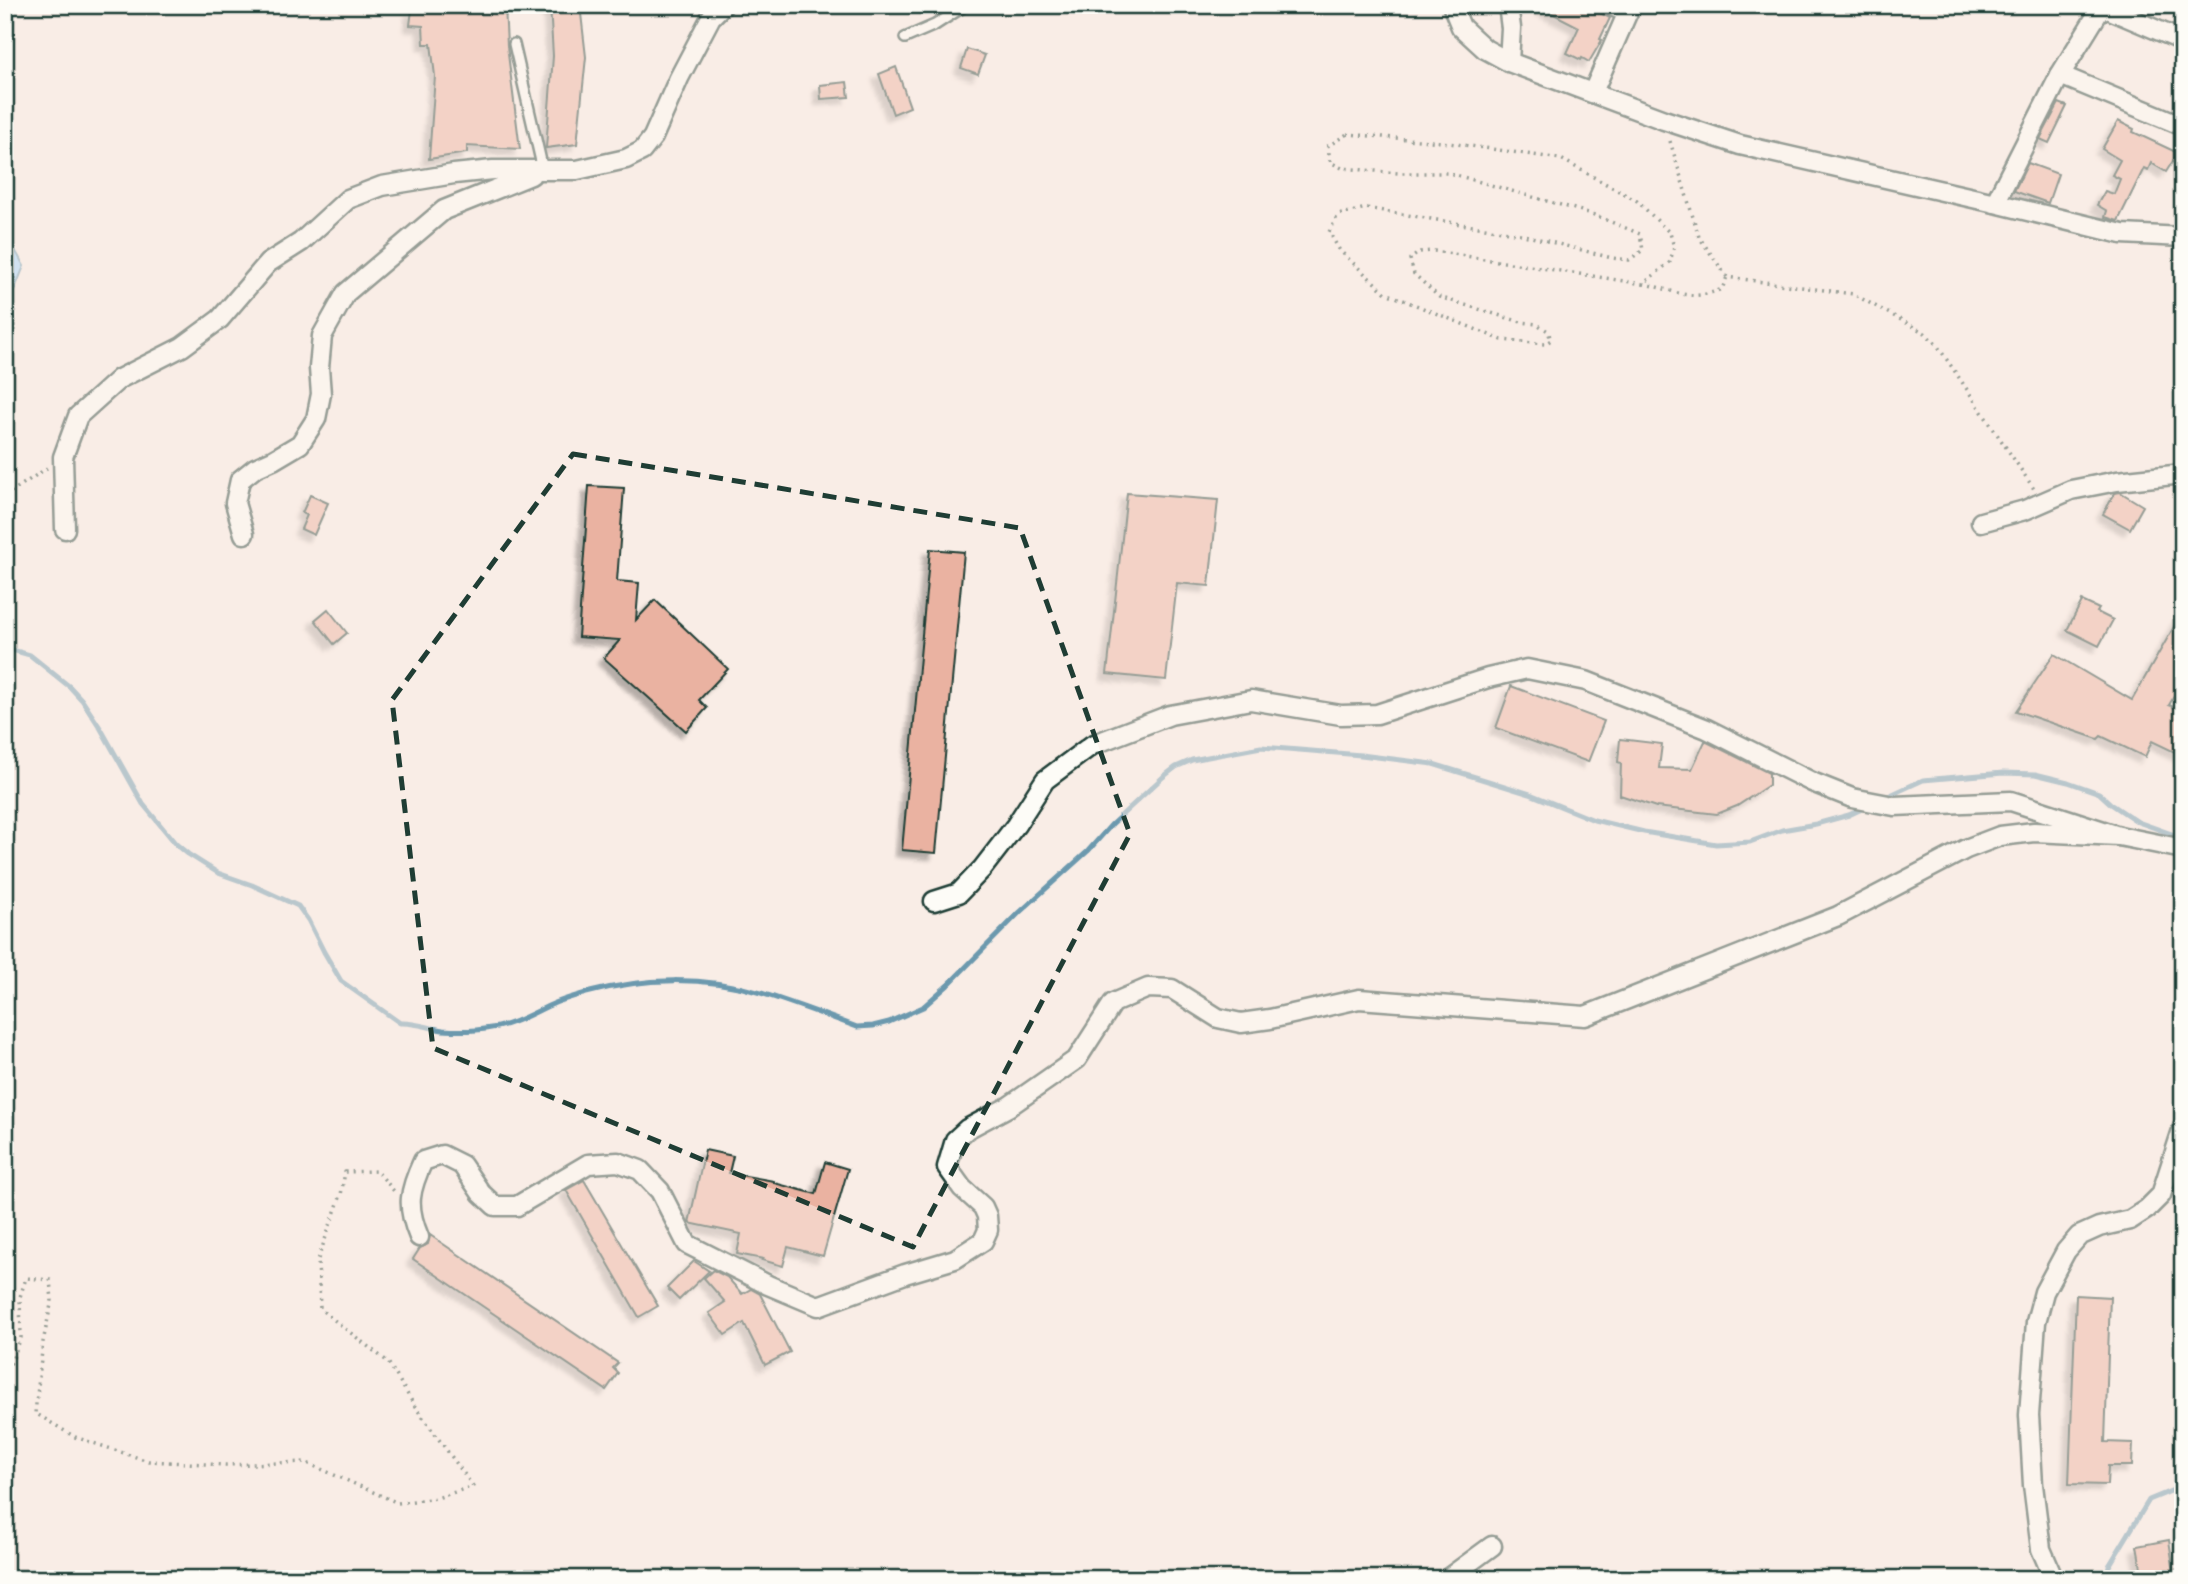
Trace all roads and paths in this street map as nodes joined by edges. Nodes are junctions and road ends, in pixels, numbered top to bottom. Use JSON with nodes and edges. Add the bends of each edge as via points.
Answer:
{"nodes":[{"id":1,"x":723,"y":5,"type":"edge"},
{"id":2,"x":966,"y":5,"type":"edge"},
{"id":3,"x":1452,"y":5,"type":"edge"},
{"id":4,"x":1508,"y":5,"type":"edge"},
{"id":5,"x":1608,"y":5,"type":"edge"},
{"id":6,"x":2103,"y":6,"type":"edge"},
{"id":7,"x":1629,"y":9,"type":"edge"},
{"id":8,"x":905,"y":38,"type":"dead end"},
{"id":9,"x":2183,"y":41,"type":"edge"},
{"id":10,"x":514,"y":44,"type":"dead end"},
{"id":11,"x":1509,"y":62,"type":"junction"},
{"id":12,"x":2060,"y":75,"type":"junction"},
{"id":13,"x":1593,"y":92,"type":"junction"},
{"id":14,"x":1664,"y":120,"type":"junction"},
{"id":15,"x":2183,"y":126,"type":"edge"},
{"id":16,"x":543,"y":170,"type":"junction"},
{"id":17,"x":1996,"y":203,"type":"junction"},
{"id":18,"x":2183,"y":237,"type":"edge"},
{"id":19,"x":1727,"y":276,"type":"junction"},
{"id":20,"x":1643,"y":285,"type":"junction"},
{"id":21,"x":63,"y":457,"type":"junction"},
{"id":22,"x":2183,"y":474,"type":"edge"},
{"id":23,"x":5,"y":496,"type":"edge"},
{"id":24,"x":2043,"y":503,"type":"junction"},
{"id":25,"x":1981,"y":522,"type":"dead end"},
{"id":26,"x":65,"y":529,"type":"dead end"},
{"id":27,"x":244,"y":534,"type":"dead end"},
{"id":28,"x":2119,"y":836,"type":"junction"},
{"id":29,"x":2183,"y":849,"type":"edge"},
{"id":30,"x":934,"y":901,"type":"dead end"},
{"id":31,"x":2183,"y":1127,"type":"edge"},
{"id":32,"x":409,"y":1208,"type":"junction"},
{"id":33,"x":419,"y":1237,"type":"dead end"},
{"id":34,"x":5,"y":1377,"type":"edge"},
{"id":35,"x":1492,"y":1546,"type":"dead end"},
{"id":36,"x":1447,"y":1579,"type":"edge"},
{"id":37,"x":2054,"y":1579,"type":"edge"}],
"edges":[{"from":1,"to":16,"type":"street","via":[[711,17],[642,151],[577,170]]},
{"from":2,"to":8,"type":"lane"},
{"from":3,"to":11,"type":"street","via":[[1461,27],[1485,49]]},
{"from":4,"to":11,"type":"street"},
{"from":5,"to":7,"type":"street"},
{"from":6,"to":9,"type":"street"},
{"from":6,"to":12,"type":"street"},
{"from":7,"to":13,"type":"street"},
{"from":10,"to":16,"type":"lane"},
{"from":11,"to":13,"type":"street"},
{"from":12,"to":15,"type":"street"},
{"from":12,"to":17,"type":"street"},
{"from":13,"to":14,"type":"street"},
{"from":14,"to":17,"type":"street","via":[[1740,145]]},
{"from":14,"to":19,"type":"path","via":[[1699,237]]},
{"from":16,"to":21,"type":"street","via":[[454,174],[382,186],[348,199],[300,242],[268,263],[220,319],[182,347],[119,379],[78,416]]},
{"from":16,"to":27,"type":"street","via":[[443,210],[346,293],[322,336],[316,419],[300,444],[240,480],[235,503]]},
{"from":17,"to":18,"type":"street","via":[[2122,234]]},
{"from":19,"to":20,"type":"path","via":[[1722,289],[1704,296],[1687,297]]},
{"from":19,"to":24,"type":"path","via":[[1853,294],[1925,333]]},
{"from":20,"to":20,"type":"path","via":[[1434,251],[1420,251],[1410,259],[1414,274],[1438,297],[1537,324],[1548,331],[1551,340],[1545,344],[1502,340],[1386,293],[1340,251],[1329,232],[1338,215],[1366,208],[1520,234],[1629,260],[1643,250],[1640,234],[1592,214],[1448,173],[1342,168],[1330,162],[1328,146],[1347,134],[1561,159],[1637,201],[1670,233],[1674,247],[1670,262]]},
{"from":21,"to":23,"type":"path"},
{"from":21,"to":26,"type":"street"},
{"from":22,"to":24,"type":"street","via":[[2071,490]]},
{"from":24,"to":25,"type":"street"},
{"from":28,"to":29,"type":"street"},
{"from":28,"to":30,"type":"street","via":[[2011,801],[1894,806],[1852,798],[1634,700],[1586,681],[1527,669],[1377,714],[1341,715],[1251,700],[1170,715],[1092,745],[1045,780],[1016,825],[959,893]]},
{"from":28,"to":32,"type":"street","via":[[2034,832],[2000,836],[1838,916],[1585,1016],[1359,999],[1241,1023],[1218,1018],[1172,989],[1132,993],[1113,1003],[1077,1059],[955,1140],[947,1167],[983,1207],[988,1230],[983,1241],[955,1259],[818,1306],[687,1244],[660,1191],[640,1170],[618,1162],[588,1164],[517,1206],[495,1206],[462,1165],[442,1155],[423,1161]]},
{"from":31,"to":37,"type":"street","via":[[2161,1195],[2130,1220],[2079,1236],[2044,1292],[2036,1322],[2029,1415],[2041,1549]]},
{"from":32,"to":33,"type":"street"},
{"from":32,"to":34,"type":"path","via":[[377,1171],[345,1172],[318,1259],[320,1309],[388,1362],[473,1486],[437,1498],[398,1503],[305,1462],[225,1465],[148,1461],[75,1437],[35,1413],[52,1300],[50,1280],[26,1278],[20,1297],[21,1338]]},
{"from":35,"to":36,"type":"street"}]}
